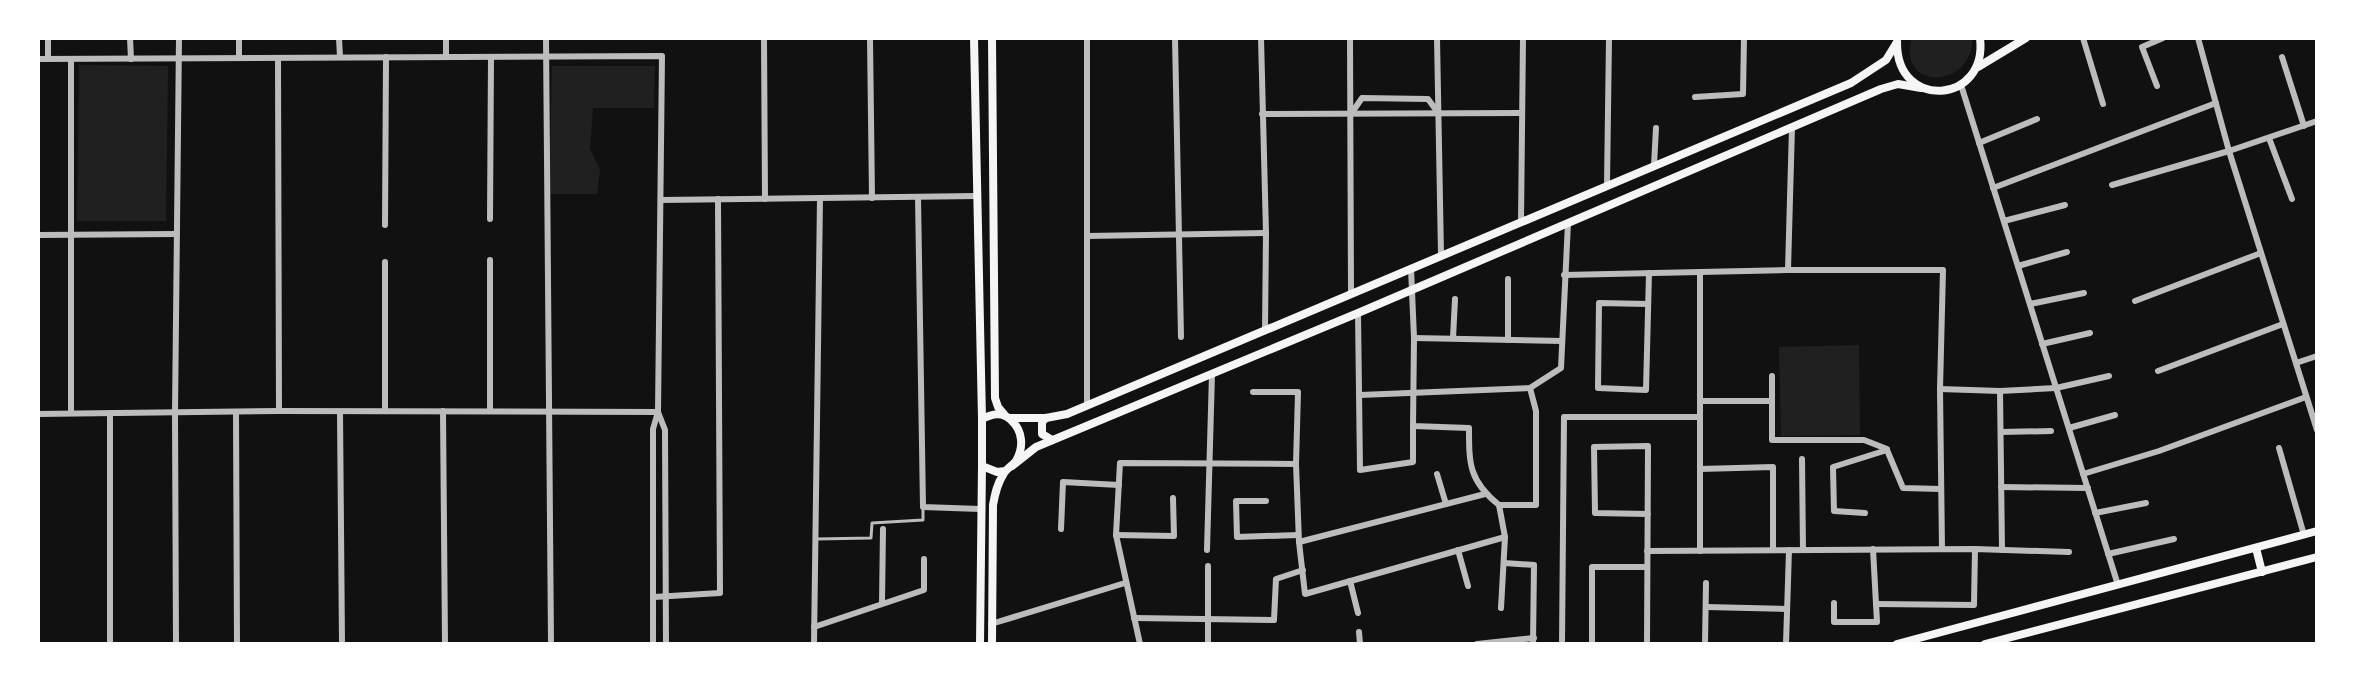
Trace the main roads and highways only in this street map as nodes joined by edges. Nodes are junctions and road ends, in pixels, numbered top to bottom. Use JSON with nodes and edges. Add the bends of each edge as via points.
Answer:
{"nodes":[{"id":1,"x":974,"y":38,"type":"edge"},
{"id":2,"x":992,"y":38,"type":"edge"},
{"id":3,"x":1980,"y":38,"type":"edge"},
{"id":4,"x":2018,"y":39,"type":"edge"},
{"id":5,"x":1898,"y":40,"type":"edge"},
{"id":6,"x":1977,"y":67,"type":"junction"},
{"id":7,"x":1921,"y":88,"type":"junction"},
{"id":8,"x":1789,"y":108,"type":"junction"},
{"id":9,"x":1792,"y":127,"type":"junction"},
{"id":10,"x":1006,"y":416,"type":"junction"},
{"id":11,"x":1046,"y":418,"type":"junction"},
{"id":12,"x":982,"y":419,"type":"junction"},
{"id":13,"x":1052,"y":440,"type":"junction"},
{"id":14,"x":982,"y":466,"type":"junction"},
{"id":15,"x":1008,"y":468,"type":"junction"},
{"id":16,"x":2317,"y":531,"type":"edge"},
{"id":17,"x":2256,"y":548,"type":"junction"},
{"id":18,"x":2317,"y":557,"type":"edge"},
{"id":19,"x":2262,"y":572,"type":"junction"},
{"id":20,"x":980,"y":644,"type":"edge"},
{"id":21,"x":992,"y":644,"type":"edge"},
{"id":22,"x":1897,"y":644,"type":"edge"},
{"id":23,"x":1985,"y":644,"type":"edge"}],
"edges":[{"from":1,"to":12,"type":"main road"},
{"from":2,"to":10,"type":"main road","via":[[995,398]]},
{"from":3,"to":6,"type":"main road"},
{"from":4,"to":6,"type":"main road"},
{"from":5,"to":7,"type":"main road","via":[[1901,69]]},
{"from":5,"to":8,"type":"main road","via":[[1886,60],[1851,83]]},
{"from":6,"to":7,"type":"main road","via":[[1961,85],[1948,90]]},
{"from":7,"to":9,"type":"main road","via":[[1898,84],[1881,89]]},
{"from":8,"to":9,"type":"main road"},
{"from":8,"to":11,"type":"main road","via":[[1087,406]]},
{"from":9,"to":13,"type":"main road"},
{"from":10,"to":11,"type":"main road"},
{"from":10,"to":12,"type":"main road"},
{"from":10,"to":15,"type":"main road","via":[[1021,441]]},
{"from":11,"to":13,"type":"main road","via":[[1042,434]]},
{"from":12,"to":14,"type":"main road"},
{"from":13,"to":15,"type":"main road"},
{"from":14,"to":15,"type":"main road","via":[[997,472]]},
{"from":14,"to":20,"type":"main road"},
{"from":15,"to":21,"type":"main road","via":[[993,505]]},
{"from":16,"to":17,"type":"main road"},
{"from":17,"to":19,"type":"main road"},
{"from":17,"to":22,"type":"main road"},
{"from":18,"to":19,"type":"main road"},
{"from":19,"to":23,"type":"main road"}]}
